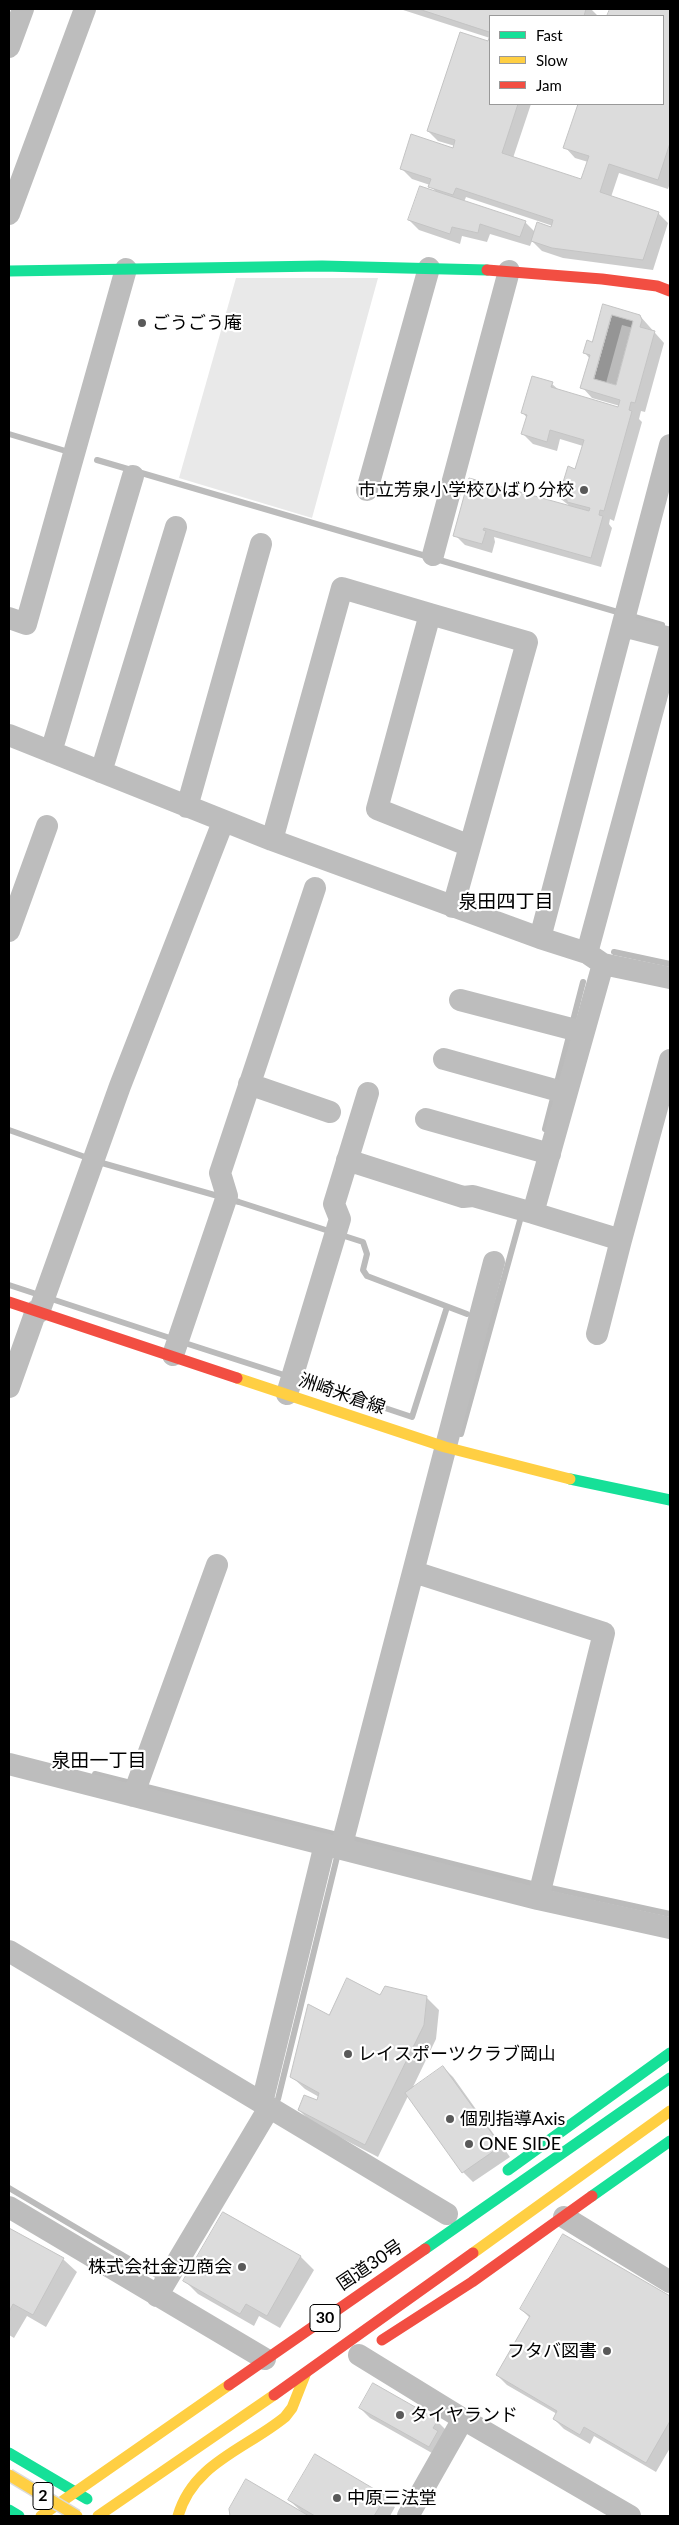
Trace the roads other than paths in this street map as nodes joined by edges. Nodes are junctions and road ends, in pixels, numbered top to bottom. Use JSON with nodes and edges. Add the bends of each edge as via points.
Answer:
{"nodes":[{"id":1,"x":23,"y":9,"type":"edge"},
{"id":2,"x":85,"y":9,"type":"edge"},
{"id":3,"x":9,"y":46,"type":"edge"},
{"id":4,"x":9,"y":214,"type":"edge"},
{"id":5,"x":429,"y":268,"type":"junction"},
{"id":6,"x":126,"y":269,"type":"junction"},
{"id":7,"x":9,"y":271,"type":"edge"},
{"id":8,"x":509,"y":271,"type":"junction"},
{"id":9,"x":670,"y":290,"type":"edge"},
{"id":10,"x":670,"y":444,"type":"edge"},
{"id":11,"x":133,"y":476,"type":"dead end"},
{"id":12,"x":367,"y":490,"type":"dead end"},
{"id":13,"x":176,"y":527,"type":"dead end"},
{"id":14,"x":261,"y":544,"type":"dead end"},
{"id":15,"x":433,"y":555,"type":"dead end"},
{"id":16,"x":430,"y":614,"type":"junction"},
{"id":17,"x":9,"y":618,"type":"edge"},
{"id":18,"x":625,"y":618,"type":"junction"},
{"id":19,"x":670,"y":638,"type":"edge"},
{"id":20,"x":670,"y":647,"type":"edge"},
{"id":21,"x":9,"y":735,"type":"edge"},
{"id":22,"x":53,"y":746,"type":"junction"},
{"id":23,"x":103,"y":766,"type":"junction"},
{"id":24,"x":188,"y":801,"type":"junction"},
{"id":25,"x":223,"y":822,"type":"junction"},
{"id":26,"x":47,"y":826,"type":"dead end"},
{"id":27,"x":272,"y":840,"type":"junction"},
{"id":28,"x":470,"y":846,"type":"junction"},
{"id":29,"x":316,"y":888,"type":"dead end"},
{"id":30,"x":453,"y":907,"type":"junction"},
{"id":31,"x":9,"y":931,"type":"edge"},
{"id":32,"x":540,"y":938,"type":"junction"},
{"id":33,"x":595,"y":958,"type":"junction"},
{"id":34,"x":670,"y":978,"type":"edge"},
{"id":35,"x":460,"y":1000,"type":"dead end"},
{"id":36,"x":574,"y":1029,"type":"junction"},
{"id":37,"x":444,"y":1059,"type":"dead end"},
{"id":38,"x":670,"y":1060,"type":"edge"},
{"id":39,"x":249,"y":1084,"type":"junction"},
{"id":40,"x":559,"y":1091,"type":"junction"},
{"id":41,"x":368,"y":1093,"type":"dead end"},
{"id":42,"x":330,"y":1112,"type":"dead end"},
{"id":43,"x":426,"y":1119,"type":"dead end"},
{"id":44,"x":543,"y":1152,"type":"junction"},
{"id":45,"x":347,"y":1160,"type":"junction"},
{"id":46,"x":526,"y":1211,"type":"junction"},
{"id":47,"x":620,"y":1240,"type":"junction"},
{"id":48,"x":494,"y":1262,"type":"dead end"},
{"id":49,"x":9,"y":1302,"type":"edge"},
{"id":50,"x":41,"y":1304,"type":"junction"},
{"id":51,"x":597,"y":1334,"type":"dead end"},
{"id":52,"x":173,"y":1355,"type":"junction"},
{"id":53,"x":9,"y":1387,"type":"edge"},
{"id":54,"x":287,"y":1394,"type":"junction"},
{"id":55,"x":445,"y":1447,"type":"junction"},
{"id":56,"x":670,"y":1500,"type":"edge"},
{"id":57,"x":217,"y":1565,"type":"dead end"},
{"id":58,"x":419,"y":1573,"type":"junction"},
{"id":59,"x":9,"y":1764,"type":"edge"},
{"id":60,"x":136,"y":1788,"type":"junction"},
{"id":61,"x":338,"y":1844,"type":"junction"},
{"id":62,"x":540,"y":1891,"type":"junction"},
{"id":63,"x":670,"y":1928,"type":"edge"},
{"id":64,"x":9,"y":1951,"type":"edge"},
{"id":65,"x":670,"y":2053,"type":"edge"},
{"id":66,"x":670,"y":2078,"type":"edge"},
{"id":67,"x":266,"y":2105,"type":"junction"},
{"id":68,"x":670,"y":2111,"type":"edge"},
{"id":69,"x":670,"y":2141,"type":"edge"},
{"id":70,"x":495,"y":2179,"type":"dead end"},
{"id":71,"x":9,"y":2207,"type":"edge"},
{"id":72,"x":447,"y":2214,"type":"dead end"},
{"id":73,"x":564,"y":2217,"type":"junction"},
{"id":74,"x":670,"y":2282,"type":"edge"},
{"id":75,"x":163,"y":2285,"type":"junction"},
{"id":76,"x":331,"y":2300,"type":"dead end"},
{"id":77,"x":359,"y":2354,"type":"junction"},
{"id":78,"x":264,"y":2359,"type":"junction"},
{"id":79,"x":304,"y":2375,"type":"junction"},
{"id":80,"x":463,"y":2419,"type":"junction"},
{"id":81,"x":9,"y":2453,"type":"edge"},
{"id":82,"x":9,"y":2475,"type":"edge"},
{"id":83,"x":74,"y":2492,"type":"junction"},
{"id":84,"x":9,"y":2510,"type":"edge"},
{"id":85,"x":102,"y":2513,"type":"edge"},
{"id":86,"x":19,"y":2516,"type":"edge"},
{"id":87,"x":41,"y":2516,"type":"edge"},
{"id":88,"x":77,"y":2516,"type":"edge"},
{"id":89,"x":117,"y":2516,"type":"edge"},
{"id":90,"x":178,"y":2516,"type":"edge"},
{"id":91,"x":408,"y":2516,"type":"edge"},
{"id":92,"x":630,"y":2516,"type":"edge"}],
"edges":[{"from":1,"to":3,"type":"street"},
{"from":2,"to":4,"type":"street"},
{"from":5,"to":6,"type":"main road","via":[[221,265]]},
{"from":5,"to":8,"type":"main road"},
{"from":5,"to":12,"type":"street"},
{"from":6,"to":7,"type":"main road"},
{"from":6,"to":17,"type":"street","via":[[26,624]]},
{"from":8,"to":9,"type":"main road"},
{"from":8,"to":15,"type":"street"},
{"from":10,"to":18,"type":"street"},
{"from":11,"to":22,"type":"street"},
{"from":13,"to":23,"type":"street"},
{"from":14,"to":24,"type":"street"},
{"from":16,"to":27,"type":"street","via":[[342,588]]},
{"from":16,"to":28,"type":"street","via":[[377,809]]},
{"from":16,"to":28,"type":"street","via":[[527,642]]},
{"from":18,"to":19,"type":"street"},
{"from":18,"to":32,"type":"street"},
{"from":20,"to":33,"type":"street"},
{"from":21,"to":22,"type":"street"},
{"from":22,"to":23,"type":"street"},
{"from":23,"to":24,"type":"street"},
{"from":24,"to":25,"type":"street"},
{"from":25,"to":27,"type":"street"},
{"from":25,"to":50,"type":"street","via":[[123,1077]]},
{"from":26,"to":31,"type":"street"},
{"from":27,"to":30,"type":"street"},
{"from":28,"to":30,"type":"street"},
{"from":29,"to":39,"type":"street"},
{"from":30,"to":32,"type":"street"},
{"from":32,"to":33,"type":"street"},
{"from":33,"to":34,"type":"street"},
{"from":33,"to":36,"type":"street"},
{"from":35,"to":36,"type":"street"},
{"from":36,"to":40,"type":"street"},
{"from":37,"to":40,"type":"street"},
{"from":38,"to":47,"type":"street"},
{"from":39,"to":42,"type":"street"},
{"from":39,"to":52,"type":"street","via":[[220,1174],[226,1198]]},
{"from":40,"to":44,"type":"street"},
{"from":41,"to":45,"type":"street"},
{"from":43,"to":44,"type":"street"},
{"from":44,"to":46,"type":"street"},
{"from":45,"to":46,"type":"street","via":[[463,1197],[473,1196]]},
{"from":45,"to":54,"type":"street","via":[[334,1204],[340,1219]]},
{"from":46,"to":47,"type":"street"},
{"from":47,"to":51,"type":"street"},
{"from":48,"to":55,"type":"street"},
{"from":49,"to":50,"type":"main road","name":"洲崎米倉線"},
{"from":50,"to":52,"type":"main road","name":"洲崎米倉線"},
{"from":50,"to":53,"type":"street"},
{"from":52,"to":54,"type":"main road","name":"洲崎米倉線"},
{"from":54,"to":55,"type":"main road","name":"洲崎米倉線"},
{"from":55,"to":56,"type":"main road","name":"洲崎米倉線","via":[[554,1476]]},
{"from":55,"to":58,"type":"street"},
{"from":57,"to":60,"type":"street"},
{"from":58,"to":61,"type":"street"},
{"from":58,"to":62,"type":"street","via":[[604,1633]]},
{"from":59,"to":60,"type":"street"},
{"from":60,"to":61,"type":"street"},
{"from":61,"to":62,"type":"street"},
{"from":61,"to":67,"type":"street"},
{"from":62,"to":63,"type":"street"},
{"from":64,"to":67,"type":"street"},
{"from":65,"to":70,"type":"main road"},
{"from":66,"to":78,"type":"main road","name":"国道30号","number":"30"},
{"from":67,"to":72,"type":"street"},
{"from":67,"to":75,"type":"street"},
{"from":68,"to":79,"type":"main road","number":"30"},
{"from":69,"to":73,"type":"main road"},
{"from":71,"to":75,"type":"street"},
{"from":73,"to":74,"type":"street"},
{"from":73,"to":77,"type":"main road","via":[[472,2282]]},
{"from":75,"to":78,"type":"street"},
{"from":76,"to":78,"type":"main road"},
{"from":77,"to":79,"type":"main road"},
{"from":77,"to":80,"type":"street"},
{"from":78,"to":83,"type":"main road","name":"国道30号","number":"30"},
{"from":79,"to":85,"type":"main road","number":"30"},
{"from":79,"to":90,"type":"main road","via":[[286,2416],[194,2481],[182,2495]]},
{"from":80,"to":91,"type":"street"},
{"from":80,"to":92,"type":"street"},
{"from":81,"to":83,"type":"main road"},
{"from":82,"to":88,"type":"main road","number":"2","bridge":true},
{"from":83,"to":85,"type":"main road"},
{"from":83,"to":87,"type":"main road","name":"国道30号","number":"30"},
{"from":84,"to":86,"type":"main road","number":"2"},
{"from":85,"to":89,"type":"main road"}]}
